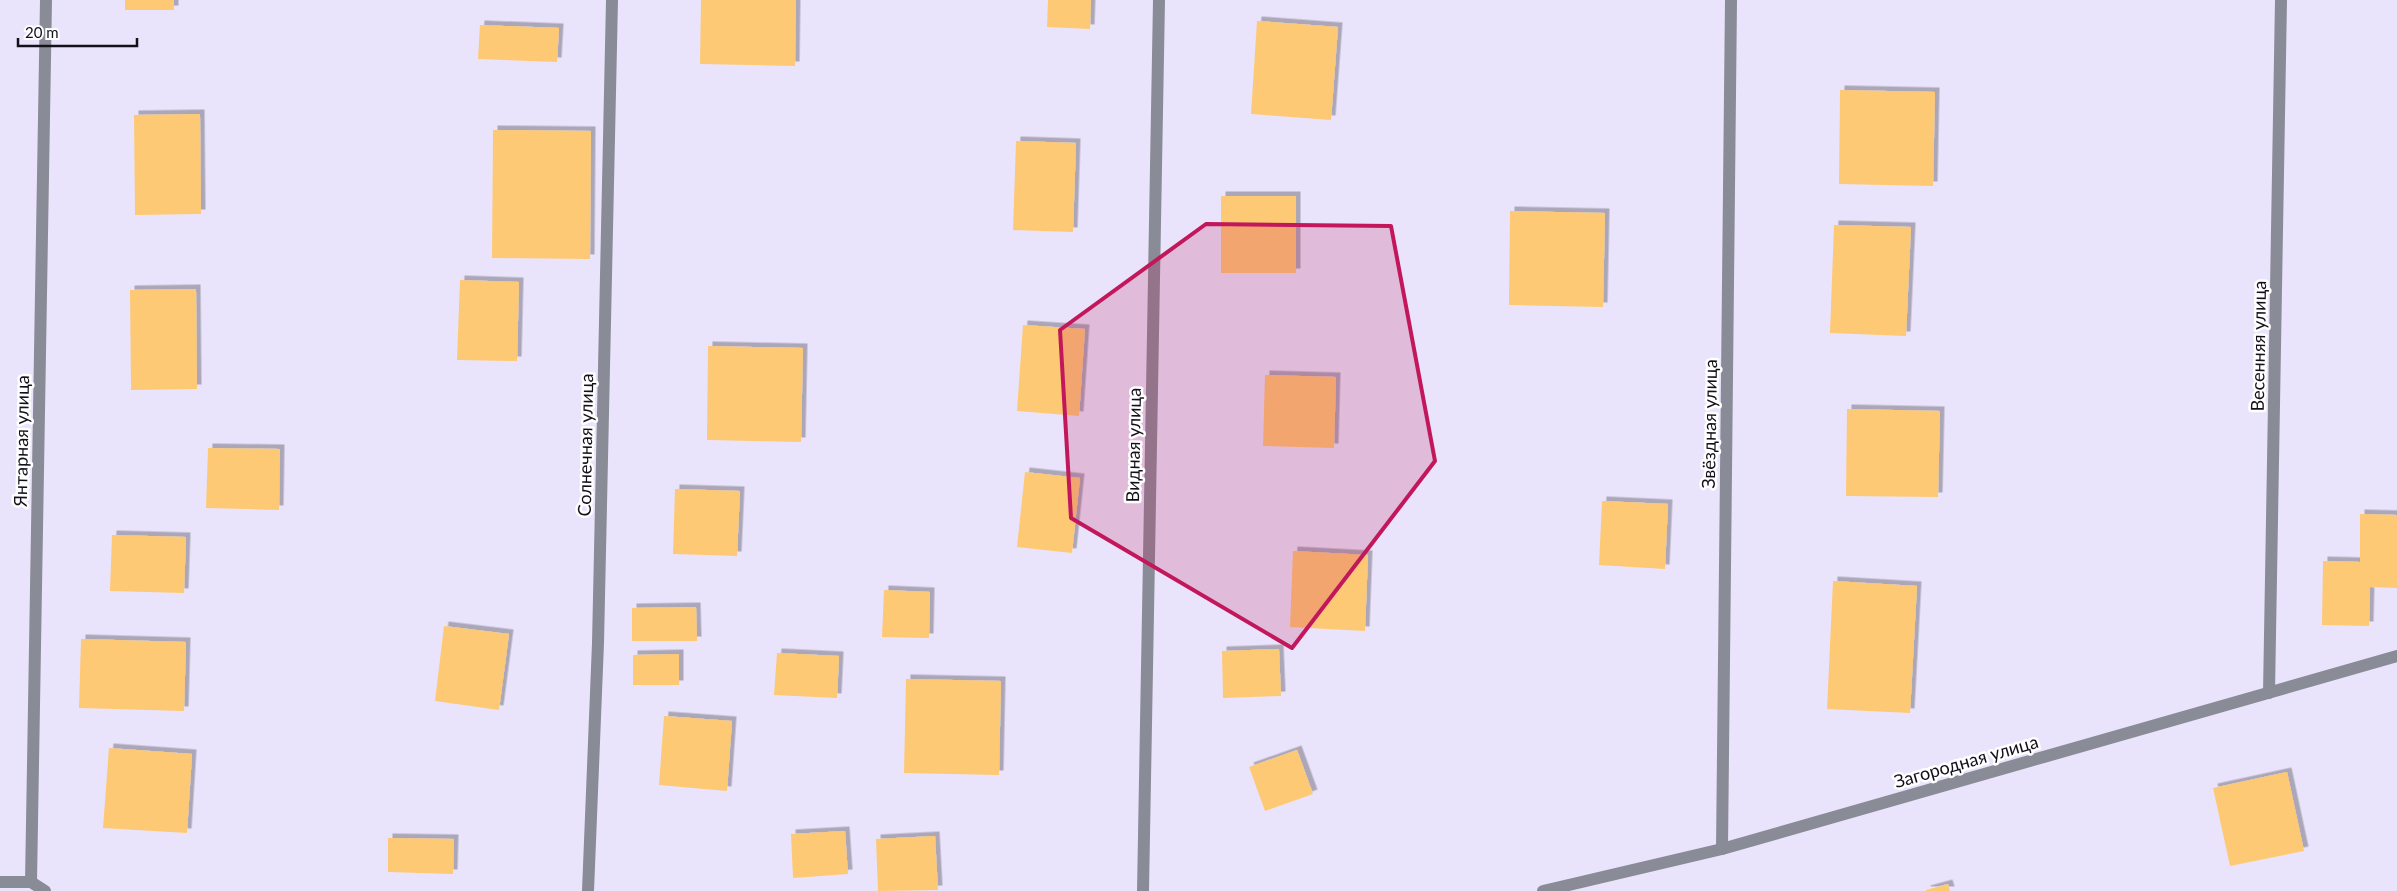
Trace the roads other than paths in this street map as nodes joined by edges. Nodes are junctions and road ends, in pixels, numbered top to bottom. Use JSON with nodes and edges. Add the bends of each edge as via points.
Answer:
{"nodes":[{"id":1,"x":46,"y":0,"type":"edge"},
{"id":2,"x":612,"y":0,"type":"edge"},
{"id":3,"x":1159,"y":0,"type":"edge"},
{"id":4,"x":1731,"y":0,"type":"edge"},
{"id":5,"x":2281,"y":0,"type":"edge"},
{"id":6,"x":2397,"y":656,"type":"edge"},
{"id":7,"x":2270,"y":693,"type":"junction"},
{"id":8,"x":1722,"y":849,"type":"junction"},
{"id":9,"x":0,"y":882,"type":"edge"},
{"id":10,"x":31,"y":882,"type":"junction"},
{"id":11,"x":45,"y":891,"type":"edge"},
{"id":12,"x":588,"y":891,"type":"edge"},
{"id":13,"x":1143,"y":891,"type":"edge"},
{"id":14,"x":1543,"y":891,"type":"edge"}],
"edges":[{"from":1,"to":10,"type":"street","name":"Янтарная улица"},
{"from":2,"to":12,"type":"street","name":"Солнечная улица","via":[[598,644]]},
{"from":3,"to":13,"type":"street","name":"Видная улица"},
{"from":4,"to":8,"type":"street","name":"Звёздная улица"},
{"from":5,"to":7,"type":"street","name":"Весенняя улица"},
{"from":6,"to":7,"type":"street","name":"Загородная улица"},
{"from":7,"to":8,"type":"street","name":"Загородная улица"},
{"from":8,"to":14,"type":"street","name":"Загородная улица"},
{"from":9,"to":10,"type":"street"},
{"from":10,"to":11,"type":"street"}]}
